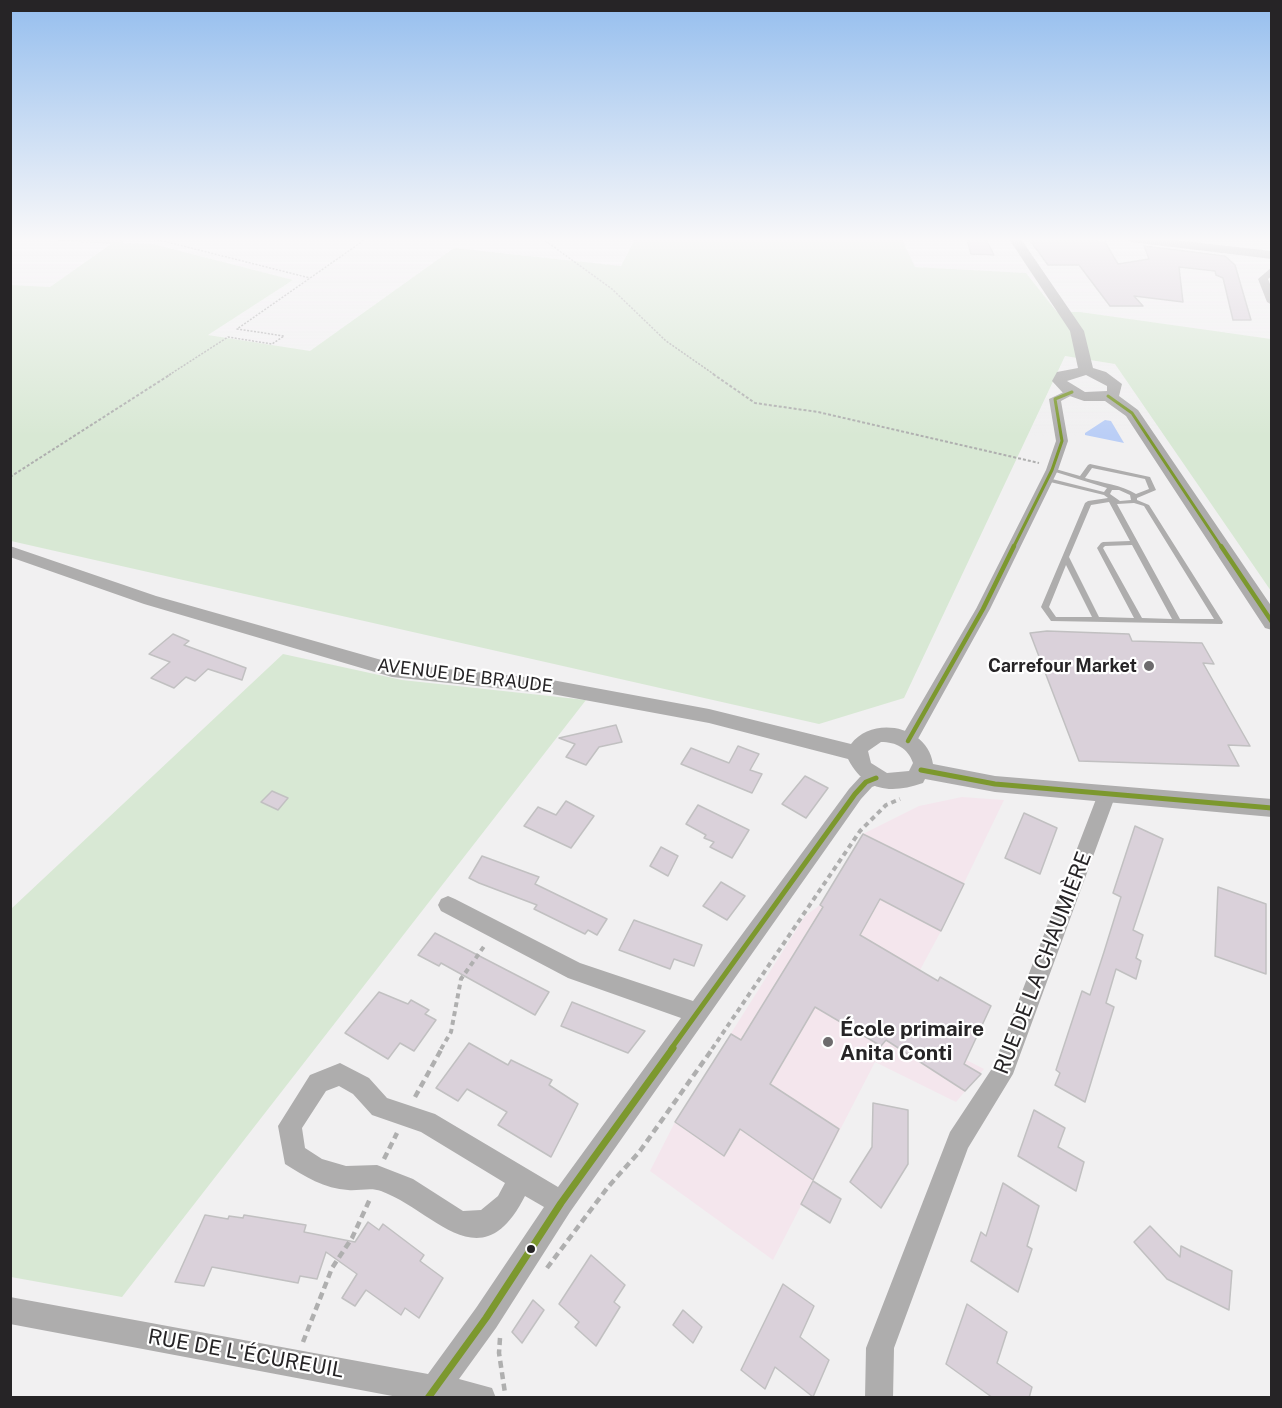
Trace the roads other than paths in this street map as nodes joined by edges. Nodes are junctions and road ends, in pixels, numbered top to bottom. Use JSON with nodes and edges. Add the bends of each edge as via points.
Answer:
{"nodes":[{"id":1,"x":1059,"y":305,"type":"edge"},
{"id":2,"x":1086,"y":371,"type":"junction"},
{"id":3,"x":1072,"y":392,"type":"junction"},
{"id":4,"x":1108,"y":396,"type":"junction"},
{"id":5,"x":1050,"y":475,"type":"junction"},
{"id":6,"x":1082,"y":478,"type":"junction"},
{"id":7,"x":1115,"y":488,"type":"junction"},
{"id":8,"x":1108,"y":497,"type":"junction"},
{"id":9,"x":1135,"y":499,"type":"junction"},
{"id":10,"x":1133,"y":543,"type":"junction"},
{"id":11,"x":10,"y":551,"type":"edge"},
{"id":12,"x":1065,"y":556,"type":"junction"},
{"id":13,"x":1097,"y":620,"type":"junction"},
{"id":14,"x":1139,"y":620,"type":"junction"},
{"id":15,"x":1177,"y":621,"type":"junction"},
{"id":16,"x":1272,"y":623,"type":"edge"},
{"id":17,"x":908,"y":741,"type":"junction"},
{"id":18,"x":857,"y":753,"type":"junction"},
{"id":19,"x":921,"y":770,"type":"junction"},
{"id":20,"x":876,"y":778,"type":"junction"},
{"id":21,"x":1107,"y":794,"type":"junction"},
{"id":22,"x":1272,"y":808,"type":"edge"},
{"id":23,"x":448,"y":905,"type":"dead end"},
{"id":24,"x":697,"y":1013,"type":"junction"},
{"id":25,"x":520,"y":1180,"type":"junction"},
{"id":26,"x":561,"y":1203,"type":"junction"},
{"id":27,"x":10,"y":1310,"type":"edge"},
{"id":28,"x":431,"y":1393,"type":"edge"},
{"id":29,"x":482,"y":1398,"type":"edge"},
{"id":30,"x":879,"y":1398,"type":"edge"}],
"edges":[{"from":1,"to":2,"type":"main road","via":[[1077,331]]},
{"from":2,"to":3,"type":"main road","via":[[1067,373],[1059,379]]},
{"from":2,"to":4,"type":"main road","via":[[1115,384],[1114,393]]},
{"from":3,"to":4,"type":"main road"},
{"from":3,"to":5,"type":"street","via":[[1055,399],[1062,441]]},
{"from":4,"to":16,"type":"main road","via":[[1132,413]]},
{"from":5,"to":6,"type":"lane"},
{"from":5,"to":8,"type":"lane"},
{"from":5,"to":17,"type":"street","via":[[983,609]]},
{"from":6,"to":7,"type":"lane"},
{"from":6,"to":9,"type":"lane","via":[[1090,466],[1148,478],[1153,490]]},
{"from":7,"to":8,"type":"lane","via":[[1107,490]]},
{"from":7,"to":9,"type":"lane","via":[[1129,491]]},
{"from":8,"to":9,"type":"lane","via":[[1124,504]]},
{"from":8,"to":10,"type":"lane"},
{"from":8,"to":12,"type":"lane","via":[[1085,506]]},
{"from":9,"to":15,"type":"lane","via":[[1146,505],[1219,622]]},
{"from":10,"to":14,"type":"lane","via":[[1103,544],[1100,548]]},
{"from":10,"to":15,"type":"lane"},
{"from":11,"to":18,"type":"street","name":"AVENUE DE BRAUDE","via":[[150,600],[392,670],[552,687],[709,716]]},
{"from":12,"to":13,"type":"lane"},
{"from":12,"to":13,"type":"lane","via":[[1045,607],[1054,619]]},
{"from":13,"to":14,"type":"lane"},
{"from":14,"to":15,"type":"lane"},
{"from":17,"to":18,"type":"street","via":[[879,734],[863,740]]},
{"from":17,"to":19,"type":"street","via":[[922,757]]},
{"from":18,"to":20,"type":"street","via":[[862,767]]},
{"from":19,"to":20,"type":"street","via":[[916,777],[898,783]]},
{"from":19,"to":21,"type":"street","via":[[994,784]]},
{"from":20,"to":24,"type":"street","via":[[855,794]]},
{"from":21,"to":22,"type":"street"},
{"from":21,"to":30,"type":"street","name":"RUE DE LA CHAUMIÈRE","via":[[1002,1074],[959,1141],[880,1348]]},
{"from":23,"to":24,"type":"street","via":[[575,971]]},
{"from":24,"to":26,"type":"street"},
{"from":25,"to":25,"type":"street","via":[[427,1122],[380,1107],[361,1086],[340,1074],[318,1083],[290,1126],[294,1155],[316,1170],[346,1178],[377,1178],[404,1188],[460,1224],[486,1223],[507,1204]]},
{"from":25,"to":26,"type":"street"},
{"from":26,"to":28,"type":"street","via":[[486,1318]]},
{"from":27,"to":28,"type":"street","name":"RUE DE L'ÉCUREUIL","via":[[293,1362]]},
{"from":28,"to":29,"type":"street","name":"RUE DE L'ÉCUREUIL"}]}
